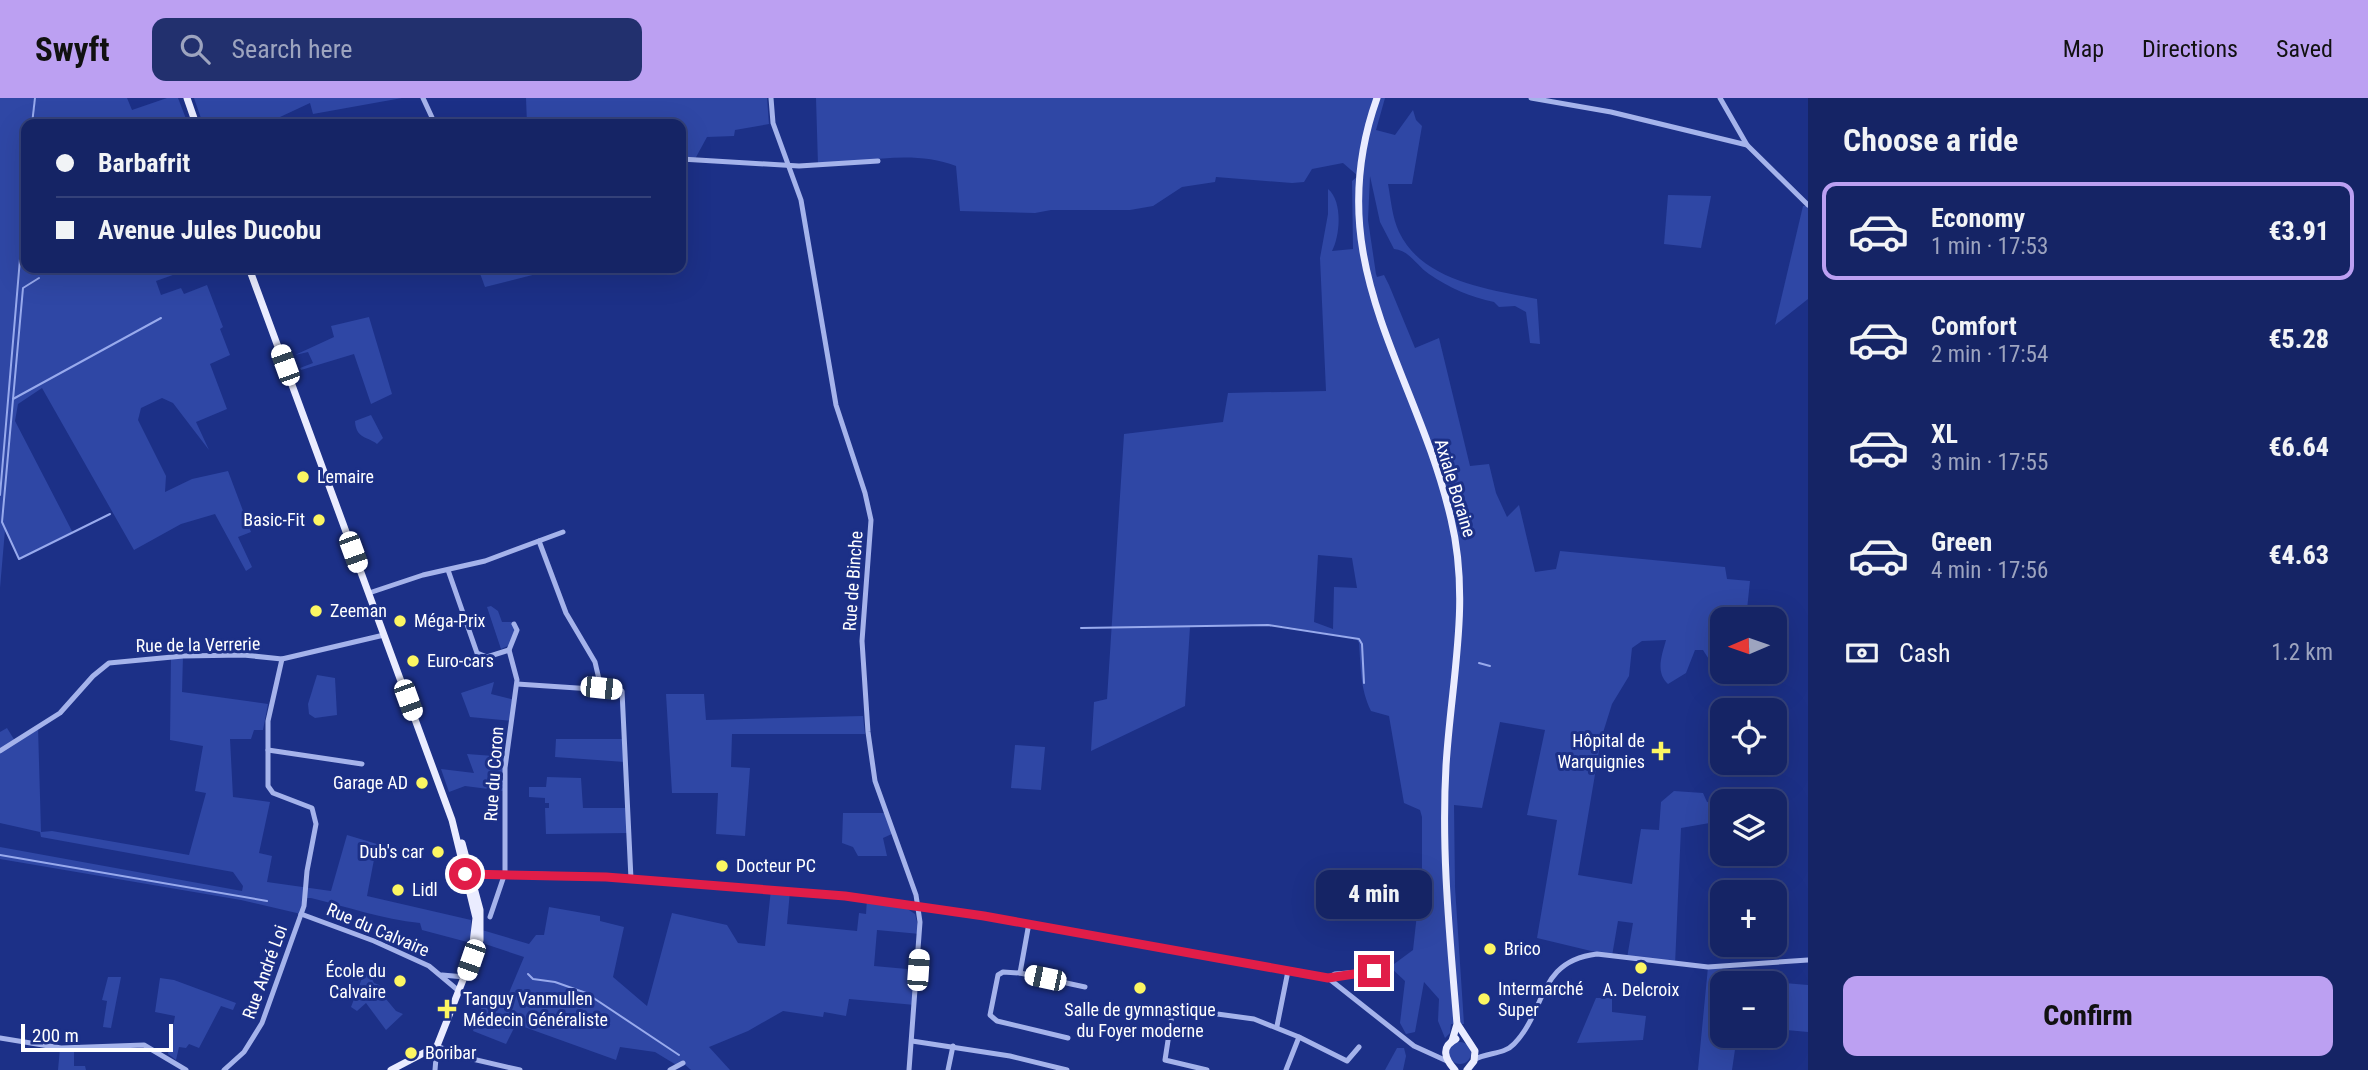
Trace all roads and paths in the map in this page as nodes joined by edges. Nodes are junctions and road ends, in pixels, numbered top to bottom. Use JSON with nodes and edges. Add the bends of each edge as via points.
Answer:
{"nodes":[{"id":1,"x":187,"y":98,"type":"edge"},
{"id":2,"x":423,"y":98,"type":"edge"},
{"id":3,"x":771,"y":98,"type":"edge"},
{"id":4,"x":1377,"y":98,"type":"edge"},
{"id":5,"x":1531,"y":98,"type":"edge"},
{"id":6,"x":1720,"y":98,"type":"edge"},
{"id":7,"x":194,"y":119,"type":"edge"},
{"id":8,"x":433,"y":119,"type":"edge"},
{"id":9,"x":1747,"y":145,"type":"junction"},
{"id":10,"x":686,"y":159,"type":"edge"},
{"id":11,"x":878,"y":161,"type":"dead end"},
{"id":12,"x":790,"y":165,"type":"junction"},
{"id":13,"x":1808,"y":205,"type":"edge"},
{"id":14,"x":251,"y":273,"type":"edge"},
{"id":15,"x":563,"y":532,"type":"dead end"},
{"id":16,"x":538,"y":541,"type":"junction"},
{"id":17,"x":448,"y":570,"type":"junction"},
{"id":18,"x":369,"y":593,"type":"junction"},
{"id":19,"x":514,"y":624,"type":"dead end"},
{"id":20,"x":384,"y":635,"type":"junction"},
{"id":21,"x":509,"y":650,"type":"junction"},
{"id":22,"x":282,"y":659,"type":"junction"},
{"id":23,"x":517,"y":680,"type":"junction"},
{"id":24,"x":601,"y":688,"type":"junction"},
{"id":25,"x":268,"y":750,"type":"junction"},
{"id":26,"x":0,"y":751,"type":"edge"},
{"id":27,"x":362,"y":764,"type":"dead end"},
{"id":28,"x":467,"y":873,"type":"junction"},
{"id":29,"x":505,"y":873,"type":"junction"},
{"id":30,"x":631,"y":879,"type":"junction"},
{"id":31,"x":919,"y":905,"type":"junction"},
{"id":32,"x":301,"y":914,"type":"junction"},
{"id":33,"x":489,"y":917,"type":"dead end"},
{"id":34,"x":1029,"y":923,"type":"junction"},
{"id":35,"x":1808,"y":960,"type":"edge"},
{"id":36,"x":1288,"y":971,"type":"junction"},
{"id":37,"x":1374,"y":971,"type":"dead end"},
{"id":38,"x":1020,"y":973,"type":"junction"},
{"id":39,"x":442,"y":975,"type":"junction"},
{"id":40,"x":465,"y":976,"type":"junction"},
{"id":41,"x":1328,"y":978,"type":"junction"},
{"id":42,"x":1085,"y":987,"type":"dead end"},
{"id":43,"x":460,"y":992,"type":"junction"},
{"id":44,"x":1457,"y":1024,"type":"junction"},
{"id":45,"x":1276,"y":1026,"type":"junction"},
{"id":46,"x":1299,"y":1037,"type":"junction"},
{"id":47,"x":0,"y":1038,"type":"edge"},
{"id":48,"x":1069,"y":1038,"type":"dead end"},
{"id":49,"x":912,"y":1041,"type":"junction"},
{"id":50,"x":1450,"y":1043,"type":"junction"},
{"id":51,"x":1470,"y":1043,"type":"junction"},
{"id":52,"x":437,"y":1046,"type":"junction"},
{"id":53,"x":953,"y":1046,"type":"junction"},
{"id":54,"x":1359,"y":1047,"type":"dead end"},
{"id":55,"x":1430,"y":1052,"type":"junction"},
{"id":56,"x":1490,"y":1053,"type":"junction"},
{"id":57,"x":683,"y":1063,"type":"dead end"},
{"id":58,"x":1451,"y":1066,"type":"edge"},
{"id":59,"x":1470,"y":1066,"type":"edge"},
{"id":60,"x":186,"y":1070,"type":"edge"},
{"id":61,"x":224,"y":1070,"type":"edge"},
{"id":62,"x":391,"y":1070,"type":"edge"},
{"id":63,"x":435,"y":1070,"type":"edge"},
{"id":64,"x":520,"y":1070,"type":"edge"},
{"id":65,"x":670,"y":1070,"type":"edge"},
{"id":66,"x":909,"y":1070,"type":"edge"},
{"id":67,"x":948,"y":1070,"type":"edge"},
{"id":68,"x":1067,"y":1070,"type":"edge"},
{"id":69,"x":1207,"y":1070,"type":"edge"},
{"id":70,"x":1286,"y":1070,"type":"edge"}],
"edges":[{"from":1,"to":7,"type":"main road"},
{"from":2,"to":8,"type":"street"},
{"from":3,"to":12,"type":"street","name":"Rue de Binche","via":[[773,123]]},
{"from":4,"to":44,"type":"main road","name":"Axiale Boraine","via":[[1364,138],[1359,176],[1362,256],[1375,306],[1443,488],[1459,564],[1460,635],[1446,764],[1444,840]]},
{"from":5,"to":9,"type":"street"},
{"from":6,"to":9,"type":"street"},
{"from":9,"to":13,"type":"street"},
{"from":10,"to":12,"type":"street"},
{"from":11,"to":12,"type":"street"},
{"from":12,"to":31,"type":"street","name":"Rue de Binche","via":[[801,200],[836,405],[871,520],[862,657],[876,781]]},
{"from":14,"to":18,"type":"main road"},
{"from":15,"to":16,"type":"street"},
{"from":16,"to":17,"type":"street"},
{"from":16,"to":24,"type":"street","via":[[566,613],[595,662]]},
{"from":17,"to":18,"type":"street"},
{"from":17,"to":21,"type":"street","via":[[477,653],[486,657]]},
{"from":18,"to":20,"type":"main road"},
{"from":19,"to":21,"type":"street","via":[[517,630]]},
{"from":20,"to":22,"type":"street","name":"Rue de la Verrerie"},
{"from":20,"to":28,"type":"main road"},
{"from":21,"to":23,"type":"street"},
{"from":22,"to":25,"type":"street","via":[[268,721]]},
{"from":22,"to":26,"type":"street","name":"Rue de la Verrerie","via":[[183,656],[109,663],[60,713]]},
{"from":23,"to":24,"type":"street"},
{"from":23,"to":29,"type":"street","name":"Rue du Coron","via":[[504,783]]},
{"from":24,"to":30,"type":"street","via":[[620,690],[624,698]]},
{"from":25,"to":27,"type":"street"},
{"from":25,"to":32,"type":"street","name":"Rue André Loi","via":[[272,793],[308,806],[316,816]]},
{"from":28,"to":29,"type":"street"},
{"from":28,"to":40,"type":"main road","via":[[479,935]]},
{"from":29,"to":30,"type":"street"},
{"from":29,"to":33,"type":"street"},
{"from":30,"to":31,"type":"street"},
{"from":31,"to":34,"type":"street"},
{"from":31,"to":49,"type":"street","name":"Rue de Binche"},
{"from":32,"to":39,"type":"street","name":"Rue du Calvaire","via":[[397,951]]},
{"from":32,"to":61,"type":"street","name":"Rue André Loi","via":[[262,1023],[244,1052]]},
{"from":34,"to":36,"type":"street"},
{"from":34,"to":38,"type":"street"},
{"from":35,"to":56,"type":"street","via":[[1708,967],[1597,954],[1581,957],[1551,979],[1514,1045]]},
{"from":36,"to":41,"type":"street"},
{"from":36,"to":45,"type":"street"},
{"from":37,"to":41,"type":"street"},
{"from":38,"to":42,"type":"street"},
{"from":38,"to":48,"type":"street","via":[[998,975],[991,1017]]},
{"from":39,"to":40,"type":"street","name":"Rue du Calvaire"},
{"from":39,"to":43,"type":"street","name":"Rue du Calvaire"},
{"from":40,"to":43,"type":"main road"},
{"from":41,"to":55,"type":"street","via":[[1407,1041]]},
{"from":43,"to":52,"type":"main road"},
{"from":44,"to":50,"type":"main road","name":"Axiale Boraine"},
{"from":44,"to":51,"type":"main road","name":"Axiale Boraine"},
{"from":45,"to":46,"type":"street"},
{"from":45,"to":69,"type":"street","via":[[1173,1008],[1165,1059]]},
{"from":46,"to":54,"type":"street","via":[[1347,1061]]},
{"from":46,"to":70,"type":"street"},
{"from":47,"to":60,"type":"street","via":[[60,1048],[144,1045]]},
{"from":49,"to":53,"type":"street"},
{"from":49,"to":66,"type":"street","name":"Rue de Binche"},
{"from":50,"to":51,"type":"main road"},
{"from":50,"to":55,"type":"street"},
{"from":50,"to":58,"type":"main road","via":[[1445,1052]]},
{"from":51,"to":56,"type":"street"},
{"from":51,"to":59,"type":"main road"},
{"from":52,"to":62,"type":"main road"},
{"from":52,"to":63,"type":"street"},
{"from":52,"to":64,"type":"street"},
{"from":53,"to":67,"type":"street"},
{"from":53,"to":68,"type":"street"},
{"from":55,"to":58,"type":"street"},
{"from":56,"to":59,"type":"street"},
{"from":57,"to":65,"type":"street"},
{"from":58,"to":59,"type":"main road"}]}
